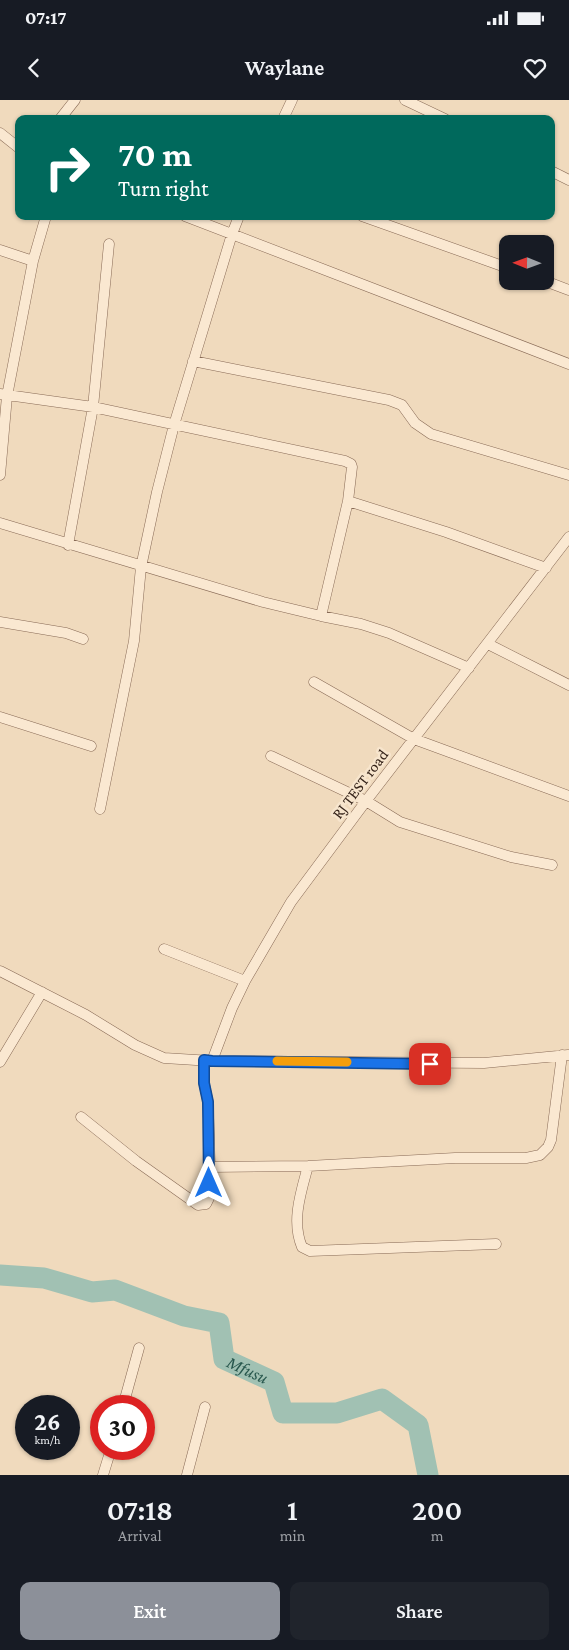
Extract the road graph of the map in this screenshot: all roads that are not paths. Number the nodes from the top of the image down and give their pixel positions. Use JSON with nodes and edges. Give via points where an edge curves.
{"nodes":[{"id":1,"x":75,"y":100,"type":"edge"},
{"id":2,"x":292,"y":100,"type":"edge"},
{"id":3,"x":405,"y":100,"type":"edge"},
{"id":4,"x":63,"y":115,"type":"edge"},
{"id":5,"x":285,"y":115,"type":"edge"},
{"id":6,"x":437,"y":115,"type":"edge"},
{"id":7,"x":0,"y":133,"type":"edge"},
{"id":8,"x":15,"y":145,"type":"edge"},
{"id":9,"x":555,"y":173,"type":"edge"},
{"id":10,"x":569,"y":180,"type":"edge"},
{"id":11,"x":45,"y":220,"type":"edge"},
{"id":12,"x":195,"y":220,"type":"edge"},
{"id":13,"x":237,"y":220,"type":"edge"},
{"id":14,"x":373,"y":220,"type":"edge"},
{"id":15,"x":232,"y":234,"type":"junction"},
{"id":16,"x":109,"y":244,"type":"dead end"},
{"id":17,"x":0,"y":250,"type":"edge"},
{"id":18,"x":34,"y":261,"type":"junction"},
{"id":19,"x":499,"y":265,"type":"edge"},
{"id":20,"x":554,"y":284,"type":"edge"},
{"id":21,"x":569,"y":290,"type":"edge"},
{"id":22,"x":192,"y":361,"type":"junction"},
{"id":23,"x":569,"y":364,"type":"edge"},
{"id":24,"x":3,"y":395,"type":"edge"},
{"id":25,"x":93,"y":408,"type":"junction"},
{"id":26,"x":174,"y":425,"type":"junction"},
{"id":27,"x":0,"y":475,"type":"edge"},
{"id":28,"x":569,"y":475,"type":"edge"},
{"id":29,"x":348,"y":501,"type":"junction"},
{"id":30,"x":0,"y":523,"type":"edge"},
{"id":31,"x":569,"y":537,"type":"edge"},
{"id":32,"x":68,"y":545,"type":"junction"},
{"id":33,"x":141,"y":567,"type":"junction"},
{"id":34,"x":546,"y":568,"type":"junction"},
{"id":35,"x":321,"y":616,"type":"junction"},
{"id":36,"x":0,"y":622,"type":"edge"},
{"id":37,"x":83,"y":638,"type":"dead end"},
{"id":38,"x":488,"y":644,"type":"junction"},
{"id":39,"x":469,"y":668,"type":"junction"},
{"id":40,"x":314,"y":682,"type":"dead end"},
{"id":41,"x":569,"y":685,"type":"edge"},
{"id":42,"x":0,"y":717,"type":"edge"},
{"id":43,"x":414,"y":739,"type":"junction"},
{"id":44,"x":91,"y":746,"type":"dead end"},
{"id":45,"x":271,"y":756,"type":"dead end"},
{"id":46,"x":569,"y":796,"type":"edge"},
{"id":47,"x":366,"y":801,"type":"junction"},
{"id":48,"x":100,"y":808,"type":"dead end"},
{"id":49,"x":552,"y":865,"type":"dead end"},
{"id":50,"x":164,"y":949,"type":"dead end"},
{"id":51,"x":0,"y":971,"type":"edge"},
{"id":52,"x":245,"y":981,"type":"junction"},
{"id":53,"x":42,"y":992,"type":"junction"},
{"id":54,"x":566,"y":1055,"type":"edge"},
{"id":55,"x":208,"y":1060,"type":"junction"},
{"id":56,"x":0,"y":1062,"type":"edge"},
{"id":57,"x":81,"y":1117,"type":"dead end"},
{"id":58,"x":308,"y":1166,"type":"junction"},
{"id":59,"x":210,"y":1167,"type":"junction"},
{"id":60,"x":496,"y":1244,"type":"dead end"},
{"id":61,"x":139,"y":1348,"type":"dead end"},
{"id":62,"x":126,"y":1395,"type":"edge"},
{"id":63,"x":205,"y":1407,"type":"dead end"},
{"id":64,"x":107,"y":1460,"type":"edge"},
{"id":65,"x":103,"y":1475,"type":"edge"},
{"id":66,"x":187,"y":1475,"type":"edge"}],
"edges":[{"from":1,"to":4,"type":"street"},
{"from":2,"to":5,"type":"street"},
{"from":3,"to":6,"type":"street"},
{"from":7,"to":8,"type":"street"},
{"from":9,"to":10,"type":"street"},
{"from":11,"to":18,"type":"street"},
{"from":12,"to":15,"type":"street"},
{"from":13,"to":15,"type":"street"},
{"from":14,"to":19,"type":"street"},
{"from":15,"to":22,"type":"street"},
{"from":15,"to":23,"type":"street"},
{"from":16,"to":25,"type":"street"},
{"from":17,"to":18,"type":"street"},
{"from":18,"to":24,"type":"street"},
{"from":20,"to":21,"type":"street"},
{"from":22,"to":26,"type":"street"},
{"from":22,"to":28,"type":"street","via":[[389,400],[402,405],[415,423],[432,434]]},
{"from":24,"to":25,"type":"street"},
{"from":24,"to":27,"type":"street"},
{"from":25,"to":26,"type":"street"},
{"from":25,"to":32,"type":"street"},
{"from":26,"to":29,"type":"street","via":[[345,461],[352,467]]},
{"from":26,"to":33,"type":"street"},
{"from":29,"to":34,"type":"street"},
{"from":29,"to":35,"type":"street"},
{"from":30,"to":32,"type":"street"},
{"from":31,"to":34,"type":"street","name":"RJ TEST road"},
{"from":32,"to":33,"type":"street"},
{"from":33,"to":35,"type":"street"},
{"from":33,"to":48,"type":"street","via":[[134,641]]},
{"from":34,"to":38,"type":"street","name":"RJ TEST road"},
{"from":35,"to":39,"type":"street","via":[[390,633]]},
{"from":36,"to":37,"type":"street"},
{"from":38,"to":39,"type":"street","name":"RJ TEST road"},
{"from":38,"to":41,"type":"street"},
{"from":39,"to":43,"type":"street","name":"RJ TEST road"},
{"from":40,"to":43,"type":"street"},
{"from":42,"to":44,"type":"street"},
{"from":43,"to":46,"type":"street"},
{"from":43,"to":47,"type":"street","name":"RJ TEST road"},
{"from":45,"to":47,"type":"street"},
{"from":47,"to":49,"type":"street","via":[[400,822],[417,828],[511,857]]},
{"from":47,"to":52,"type":"street","name":"RJ TEST road","via":[[291,902]]},
{"from":50,"to":52,"type":"street"},
{"from":51,"to":53,"type":"street"},
{"from":52,"to":55,"type":"street","name":"RJ TEST road"},
{"from":53,"to":55,"type":"street","via":[[164,1058]]},
{"from":53,"to":56,"type":"street"},
{"from":54,"to":55,"type":"street","via":[[475,1064]]},
{"from":54,"to":58,"type":"street","via":[[551,1140],[540,1155]]},
{"from":55,"to":59,"type":"street","via":[[204,1083],[208,1102]]},
{"from":57,"to":59,"type":"street","via":[[198,1205],[206,1204],[209,1198]]},
{"from":58,"to":59,"type":"street"},
{"from":58,"to":60,"type":"street","via":[[298,1202],[298,1239],[302,1247],[310,1251]]},
{"from":61,"to":62,"type":"street"},
{"from":63,"to":66,"type":"street"},
{"from":64,"to":65,"type":"street"}]}
